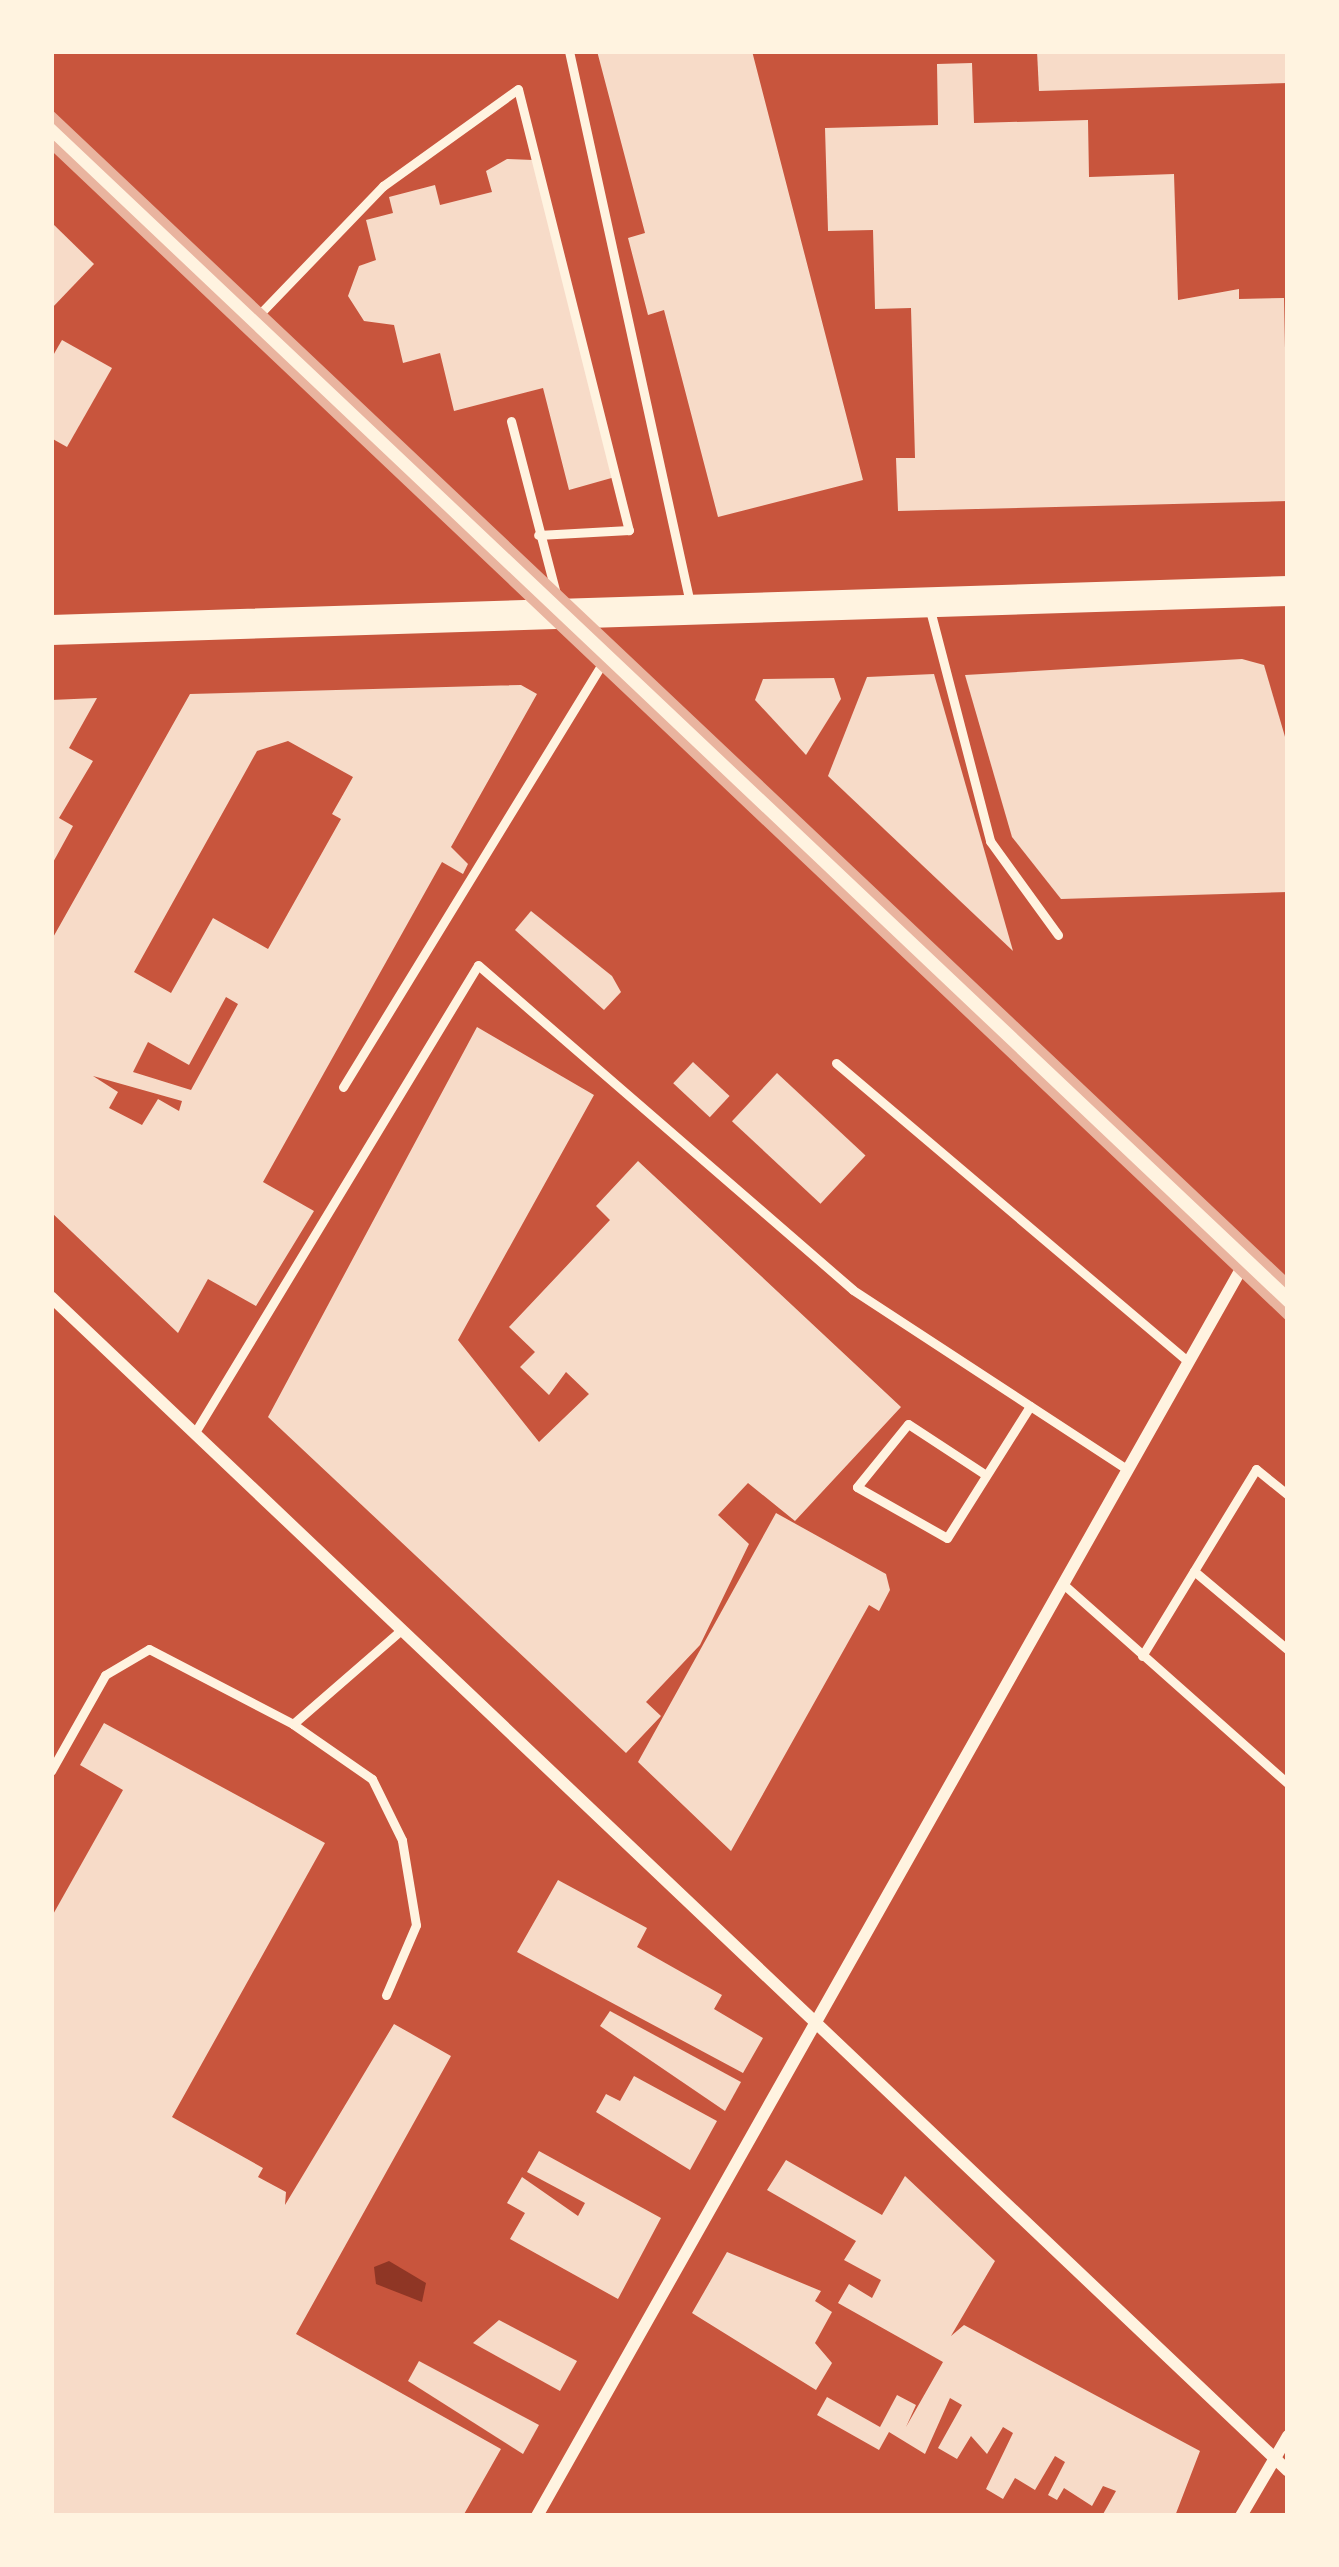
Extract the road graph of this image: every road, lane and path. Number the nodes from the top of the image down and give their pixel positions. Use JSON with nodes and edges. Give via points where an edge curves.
{"nodes":[{"id":1,"x":569,"y":51,"type":"edge"},
{"id":2,"x":51,"y":129,"type":"edge"},
{"id":3,"x":252,"y":322,"type":"junction"},
{"id":4,"x":511,"y":421,"type":"dead end"},
{"id":5,"x":538,"y":535,"type":"junction"},
{"id":6,"x":1288,"y":591,"type":"edge"},
{"id":7,"x":928,"y":604,"type":"junction"},
{"id":8,"x":692,"y":614,"type":"junction"},
{"id":9,"x":563,"y":619,"type":"junction"},
{"id":10,"x":51,"y":631,"type":"edge"},
{"id":11,"x":605,"y":659,"type":"junction"},
{"id":12,"x":1058,"y":935,"type":"dead end"},
{"id":13,"x":836,"y":1064,"type":"dead end"},
{"id":14,"x":343,"y":1088,"type":"dead end"},
{"id":15,"x":1245,"y":1262,"type":"junction"},
{"id":16,"x":51,"y":1297,"type":"edge"},
{"id":17,"x":1288,"y":1303,"type":"edge"},
{"id":18,"x":1188,"y":1361,"type":"junction"},
{"id":19,"x":1030,"y":1406,"type":"junction"},
{"id":20,"x":194,"y":1434,"type":"junction"},
{"id":21,"x":1127,"y":1469,"type":"junction"},
{"id":22,"x":986,"y":1475,"type":"junction"},
{"id":23,"x":1288,"y":1495,"type":"edge"},
{"id":24,"x":1194,"y":1571,"type":"junction"},
{"id":25,"x":1062,"y":1583,"type":"junction"},
{"id":26,"x":400,"y":1631,"type":"junction"},
{"id":27,"x":1288,"y":1650,"type":"edge"},
{"id":28,"x":1142,"y":1656,"type":"junction"},
{"id":29,"x":293,"y":1724,"type":"junction"},
{"id":30,"x":51,"y":1771,"type":"edge"},
{"id":31,"x":1288,"y":1784,"type":"edge"},
{"id":32,"x":386,"y":1995,"type":"dead end"},
{"id":33,"x":810,"y":2023,"type":"junction"},
{"id":34,"x":1288,"y":2436,"type":"edge"},
{"id":35,"x":1278,"y":2454,"type":"junction"},
{"id":36,"x":1288,"y":2471,"type":"edge"},
{"id":37,"x":537,"y":2516,"type":"edge"},
{"id":38,"x":1241,"y":2516,"type":"edge"}],
"edges":[{"from":1,"to":8,"type":"lane"},
{"from":2,"to":3,"type":"street"},
{"from":3,"to":5,"type":"lane","via":[[383,186],[518,89],[629,530]]},
{"from":3,"to":9,"type":"street"},
{"from":4,"to":5,"type":"lane"},
{"from":5,"to":9,"type":"lane"},
{"from":6,"to":7,"type":"main road"},
{"from":7,"to":8,"type":"main road"},
{"from":7,"to":12,"type":"lane","via":[[990,842]]},
{"from":8,"to":9,"type":"main road"},
{"from":9,"to":10,"type":"main road"},
{"from":9,"to":11,"type":"street"},
{"from":11,"to":14,"type":"lane"},
{"from":11,"to":15,"type":"street"},
{"from":13,"to":18,"type":"lane"},
{"from":15,"to":17,"type":"street"},
{"from":15,"to":18,"type":"street"},
{"from":16,"to":20,"type":"street"},
{"from":18,"to":21,"type":"street"},
{"from":19,"to":20,"type":"lane","via":[[853,1290],[478,965]]},
{"from":19,"to":21,"type":"lane"},
{"from":19,"to":22,"type":"lane"},
{"from":20,"to":26,"type":"street"},
{"from":21,"to":25,"type":"street"},
{"from":22,"to":22,"type":"lane","via":[[947,1538],[857,1487],[908,1424]]},
{"from":23,"to":24,"type":"lane","via":[[1256,1468]]},
{"from":24,"to":27,"type":"lane"},
{"from":24,"to":28,"type":"lane"},
{"from":25,"to":28,"type":"lane"},
{"from":25,"to":33,"type":"street"},
{"from":26,"to":29,"type":"lane"},
{"from":26,"to":33,"type":"street"},
{"from":28,"to":31,"type":"lane"},
{"from":29,"to":30,"type":"lane","via":[[149,1649],[105,1676]]},
{"from":29,"to":32,"type":"lane","via":[[372,1779],[402,1840],[416,1925]]},
{"from":33,"to":35,"type":"street"},
{"from":33,"to":37,"type":"street"},
{"from":34,"to":35,"type":"street"},
{"from":35,"to":36,"type":"street"},
{"from":35,"to":38,"type":"street"}]}
